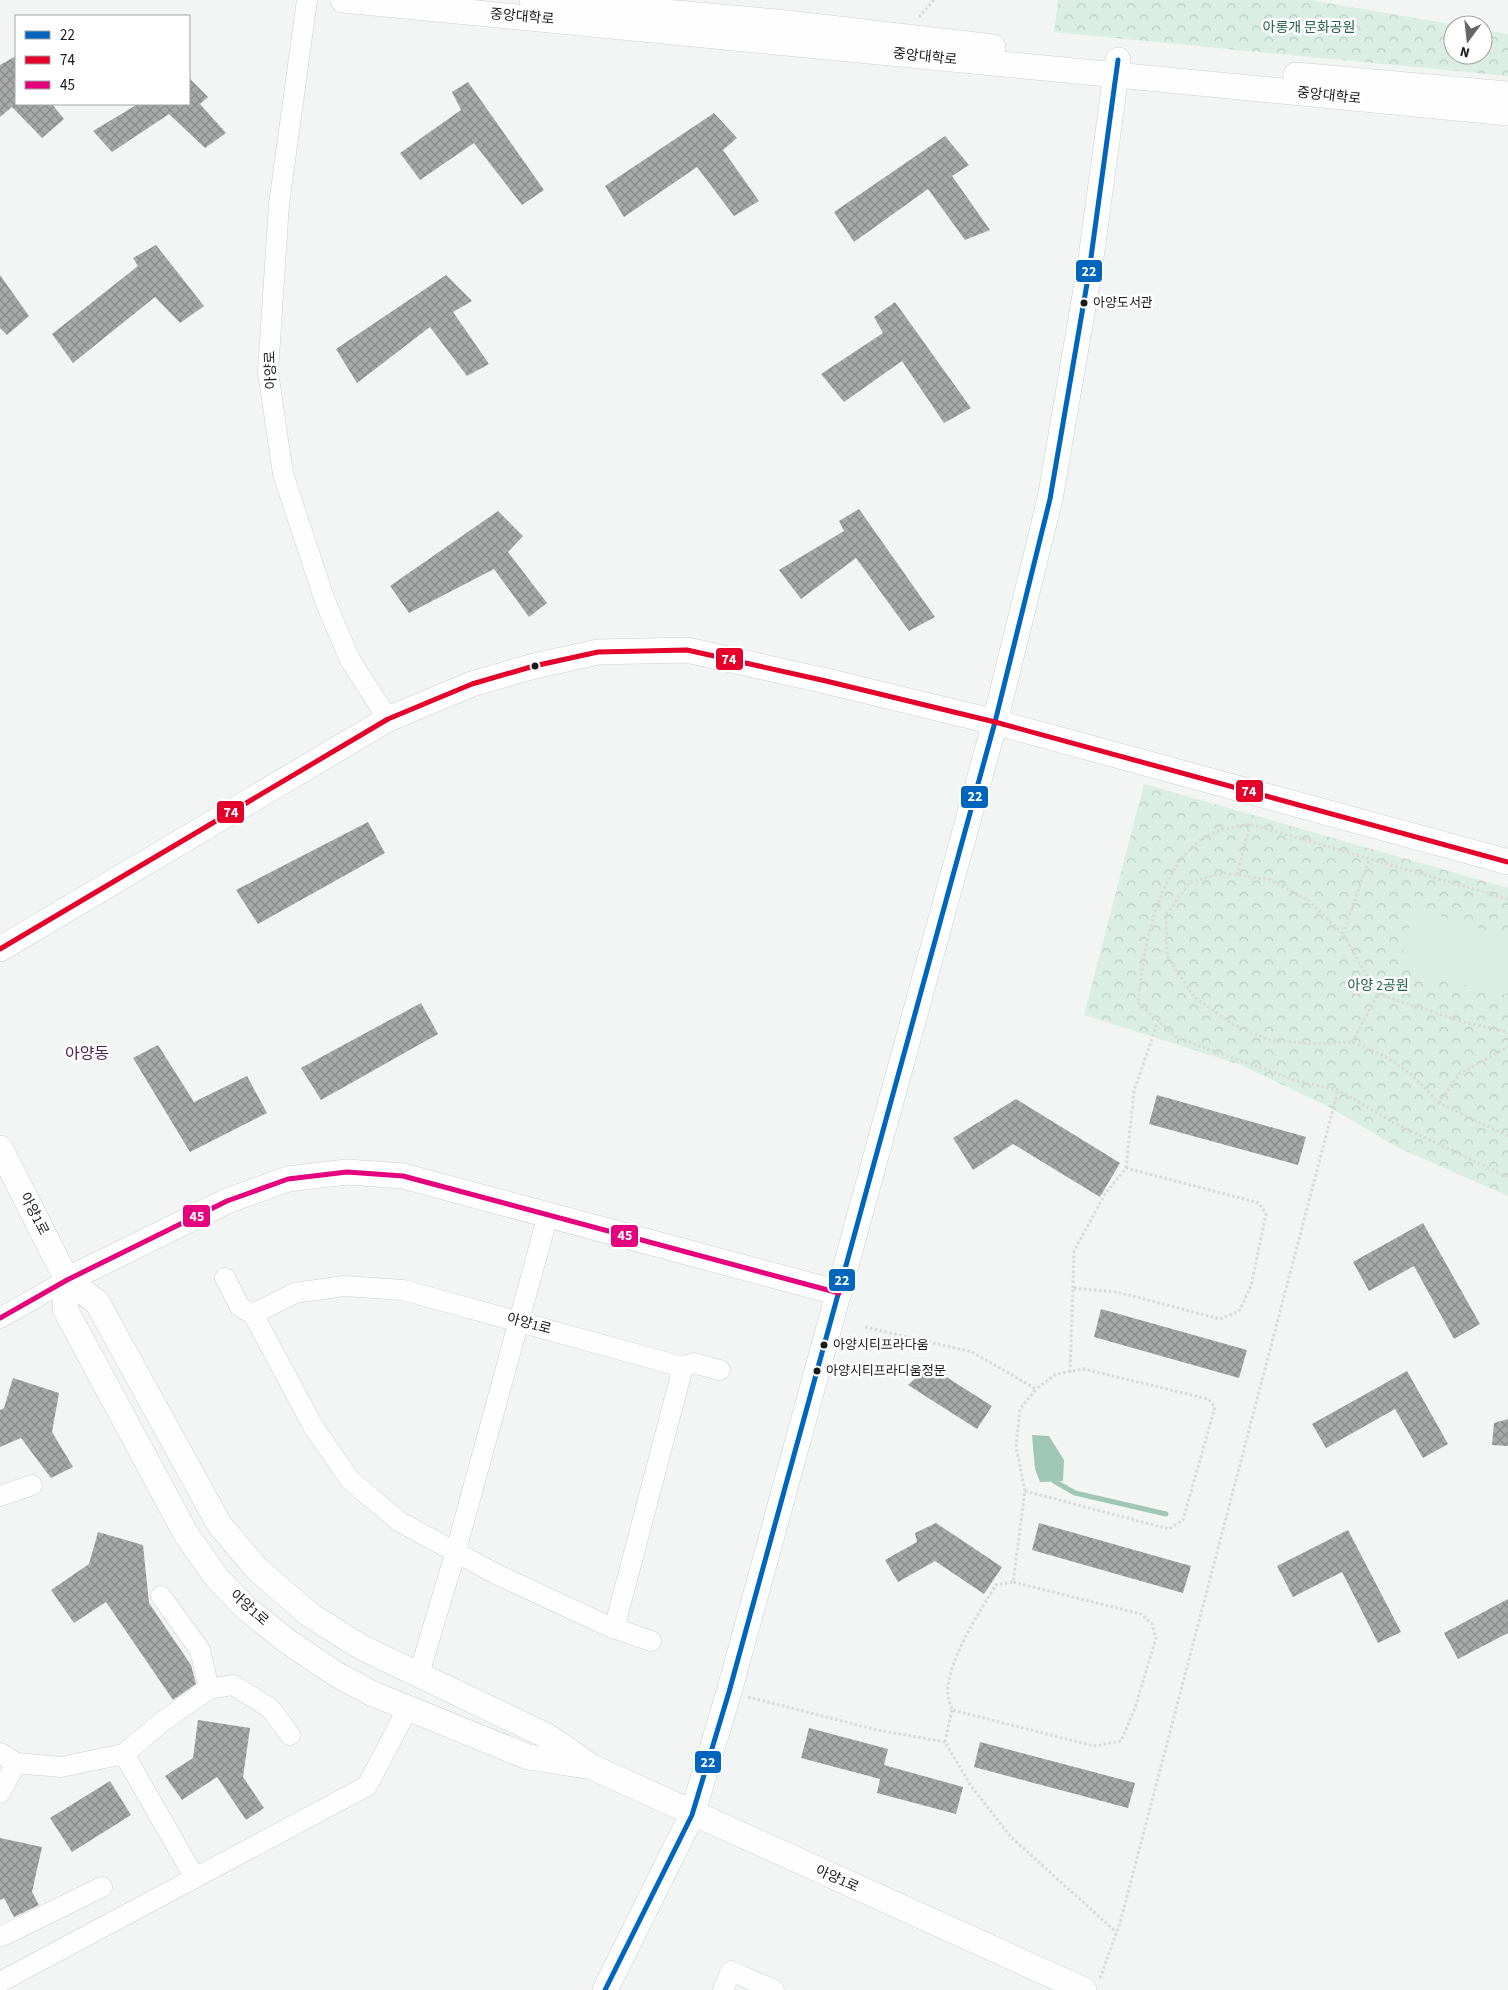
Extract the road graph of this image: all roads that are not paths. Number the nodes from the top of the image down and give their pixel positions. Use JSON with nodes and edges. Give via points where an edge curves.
{"nodes":[{"id":1,"x":307,"y":0,"type":"edge"},
{"id":2,"x":343,"y":0,"type":"edge"},
{"id":3,"x":532,"y":0,"type":"edge"},
{"id":4,"x":1117,"y":67,"type":"junction"},
{"id":5,"x":1508,"y":94,"type":"edge"},
{"id":6,"x":1508,"y":114,"type":"edge"},
{"id":7,"x":388,"y":719,"type":"junction"},
{"id":8,"x":995,"y":722,"type":"junction"},
{"id":9,"x":1508,"y":862,"type":"edge"},
{"id":10,"x":0,"y":949,"type":"edge"},
{"id":11,"x":0,"y":1148,"type":"edge"},
{"id":12,"x":548,"y":1215,"type":"junction"},
{"id":13,"x":225,"y":1278,"type":"dead end"},
{"id":14,"x":67,"y":1280,"type":"junction"},
{"id":15,"x":839,"y":1293,"type":"junction"},
{"id":16,"x":253,"y":1314,"type":"junction"},
{"id":17,"x":0,"y":1318,"type":"edge"},
{"id":18,"x":519,"y":1321,"type":"junction"},
{"id":19,"x":683,"y":1367,"type":"junction"},
{"id":20,"x":720,"y":1370,"type":"dead end"},
{"id":21,"x":32,"y":1485,"type":"dead end"},
{"id":22,"x":0,"y":1496,"type":"edge"},
{"id":23,"x":455,"y":1554,"type":"junction"},
{"id":24,"x":161,"y":1596,"type":"dead end"},
{"id":25,"x":614,"y":1629,"type":"junction"},
{"id":26,"x":651,"y":1641,"type":"dead end"},
{"id":27,"x":419,"y":1674,"type":"junction"},
{"id":28,"x":209,"y":1689,"type":"junction"},
{"id":29,"x":408,"y":1708,"type":"junction"},
{"id":30,"x":290,"y":1736,"type":"dead end"},
{"id":31,"x":124,"y":1754,"type":"junction"},
{"id":32,"x":8,"y":1758,"type":"edge"},
{"id":33,"x":592,"y":1767,"type":"junction"},
{"id":34,"x":0,"y":1793,"type":"edge"},
{"id":35,"x":692,"y":1814,"type":"junction"},
{"id":36,"x":195,"y":1878,"type":"junction"},
{"id":37,"x":102,"y":1887,"type":"dead end"},
{"id":38,"x":0,"y":1937,"type":"edge"},
{"id":39,"x":0,"y":1982,"type":"edge"},
{"id":40,"x":605,"y":1990,"type":"edge"},
{"id":41,"x":723,"y":1990,"type":"edge"},
{"id":42,"x":774,"y":1990,"type":"edge"},
{"id":43,"x":1084,"y":1990,"type":"edge"}],
"edges":[{"from":1,"to":7,"type":"street","name":"아양로","via":[[279,204],[268,372],[283,474],[325,602],[350,660]]},
{"from":2,"to":4,"type":"street","name":"중앙대학로"},
{"from":3,"to":4,"type":"street","name":"중앙대학로","via":[[787,23]]},
{"from":4,"to":5,"type":"street","name":"중앙대학로"},
{"from":4,"to":6,"type":"street","name":"중앙대학로"},
{"from":4,"to":8,"type":"street","via":[[1090,272],[1050,499]]},
{"from":7,"to":8,"type":"street","via":[[472,684],[534,666],[598,652],[687,650]]},
{"from":7,"to":10,"type":"street"},
{"from":8,"to":9,"type":"street"},
{"from":8,"to":15,"type":"street"},
{"from":11,"to":14,"type":"street","name":"아양1로"},
{"from":12,"to":14,"type":"street","via":[[403,1176],[347,1172],[288,1179],[227,1201]]},
{"from":12,"to":15,"type":"street"},
{"from":12,"to":18,"type":"street"},
{"from":13,"to":16,"type":"street","via":[[240,1307]]},
{"from":14,"to":17,"type":"street"},
{"from":14,"to":27,"type":"street","name":"아양1로","via":[[97,1302],[219,1524],[257,1569],[310,1615],[361,1647]]},
{"from":14,"to":29,"type":"street","name":"아양1로","via":[[65,1309],[186,1534],[216,1577],[287,1641],[336,1674]]},
{"from":15,"to":35,"type":"street"},
{"from":16,"to":18,"type":"street","name":"아양1로","via":[[295,1293],[344,1286],[403,1290]]},
{"from":16,"to":23,"type":"street","via":[[314,1426],[350,1480],[400,1522]]},
{"from":18,"to":19,"type":"street","name":"아양1로"},
{"from":18,"to":23,"type":"street"},
{"from":19,"to":20,"type":"street","name":"아양1로","via":[[693,1363]]},
{"from":19,"to":25,"type":"street"},
{"from":21,"to":22,"type":"street"},
{"from":23,"to":25,"type":"street"},
{"from":23,"to":27,"type":"street"},
{"from":24,"to":28,"type":"street","via":[[200,1650]]},
{"from":25,"to":26,"type":"street"},
{"from":27,"to":33,"type":"street","name":"아양1로","via":[[547,1736]]},
{"from":28,"to":30,"type":"street","via":[[233,1685],[270,1708]]},
{"from":28,"to":31,"type":"street","via":[[163,1721]]},
{"from":29,"to":33,"type":"street","name":"아양1로","via":[[528,1757]]},
{"from":29,"to":36,"type":"street","via":[[367,1786]]},
{"from":31,"to":32,"type":"street","via":[[61,1768]]},
{"from":31,"to":36,"type":"street"},
{"from":32,"to":34,"type":"street"},
{"from":33,"to":35,"type":"street","name":"아양1로"},
{"from":35,"to":40,"type":"street"},
{"from":35,"to":43,"type":"street","name":"아양1로"},
{"from":36,"to":39,"type":"street"},
{"from":37,"to":38,"type":"street"},
{"from":41,"to":42,"type":"street","via":[[731,1971]]}]}
